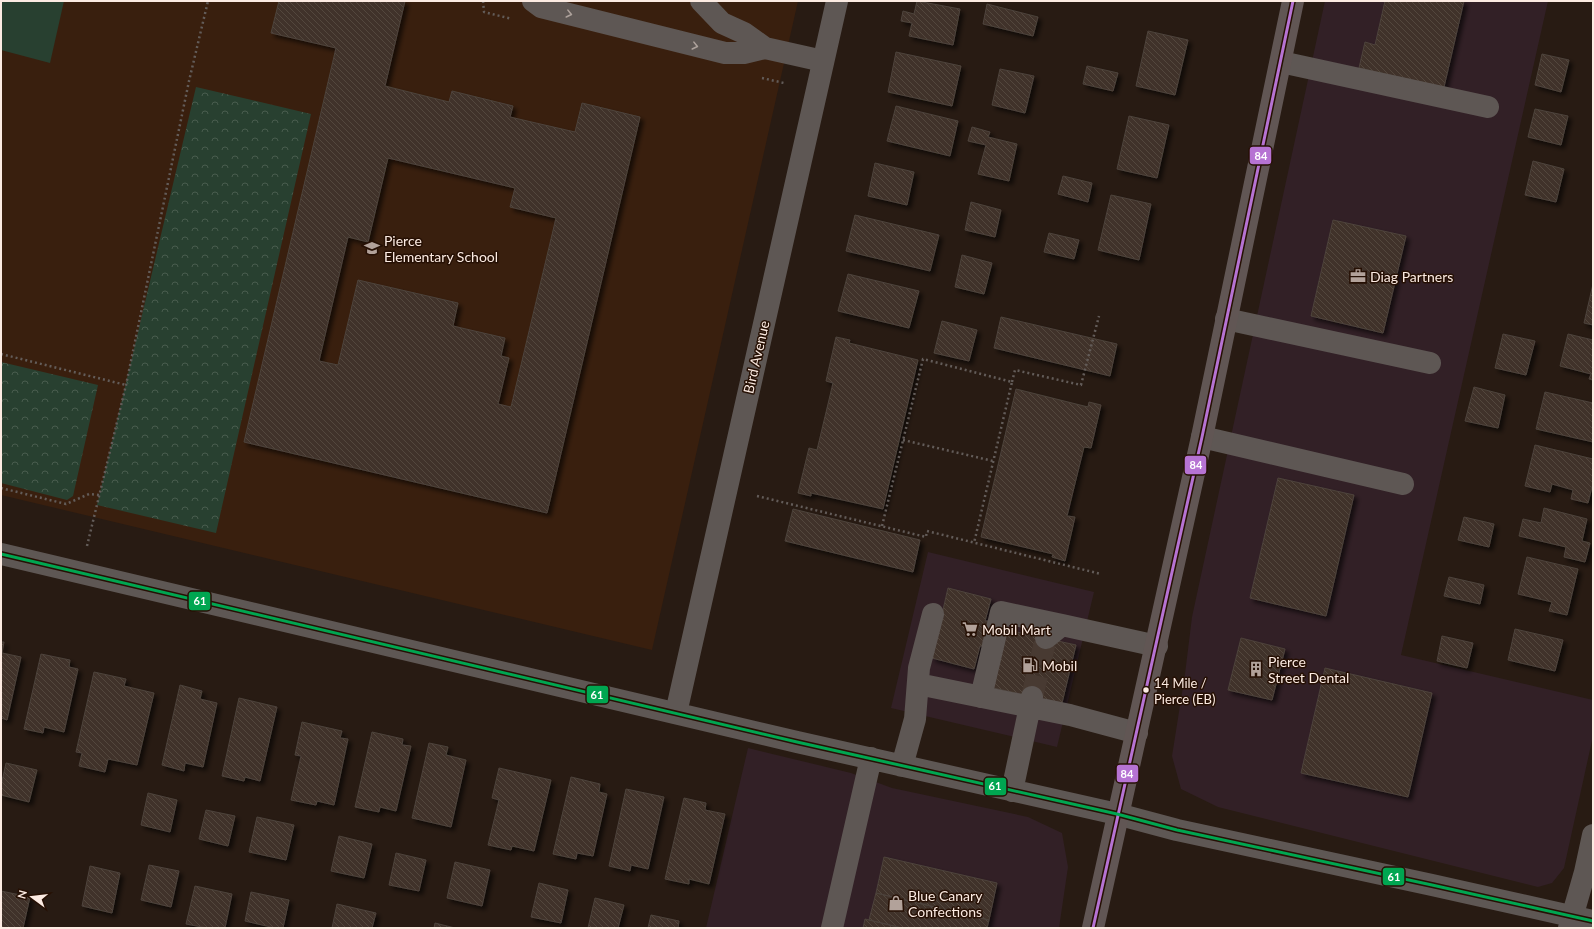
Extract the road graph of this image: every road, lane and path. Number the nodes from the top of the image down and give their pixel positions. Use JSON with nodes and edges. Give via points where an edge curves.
{"nodes":[{"id":1,"x":208,"y":1,"type":"edge"},
{"id":2,"x":534,"y":1,"type":"edge"},
{"id":3,"x":837,"y":1,"type":"edge"},
{"id":4,"x":1293,"y":1,"type":"edge"},
{"id":5,"x":705,"y":3,"type":"edge"},
{"id":6,"x":765,"y":48,"type":"junction"},
{"id":7,"x":823,"y":61,"type":"junction"},
{"id":8,"x":1281,"y":62,"type":"junction"},
{"id":9,"x":1488,"y":107,"type":"dead end"},
{"id":10,"x":1099,"y":316,"type":"dead end"},
{"id":11,"x":1226,"y":319,"type":"junction"},
{"id":12,"x":1,"y":354,"type":"edge"},
{"id":13,"x":1430,"y":363,"type":"dead end"},
{"id":14,"x":1012,"y":382,"type":"junction"},
{"id":15,"x":126,"y":385,"type":"junction"},
{"id":16,"x":1202,"y":437,"type":"junction"},
{"id":17,"x":903,"y":440,"type":"junction"},
{"id":18,"x":993,"y":461,"type":"junction"},
{"id":19,"x":1403,"y":484,"type":"dead end"},
{"id":20,"x":1,"y":488,"type":"edge"},
{"id":21,"x":100,"y":496,"type":"junction"},
{"id":22,"x":757,"y":496,"type":"dead end"},
{"id":23,"x":882,"y":526,"type":"junction"},
{"id":24,"x":974,"y":543,"type":"junction"},
{"id":25,"x":1,"y":554,"type":"edge"},
{"id":26,"x":81,"y":574,"type":"junction"},
{"id":27,"x":1101,"y":574,"type":"dead end"},
{"id":28,"x":933,"y":614,"type":"dead end"},
{"id":29,"x":1156,"y":646,"type":"junction"},
{"id":30,"x":918,"y":684,"type":"junction"},
{"id":31,"x":981,"y":697,"type":"junction"},
{"id":32,"x":1031,"y":702,"type":"junction"},
{"id":33,"x":676,"y":713,"type":"junction"},
{"id":34,"x":1136,"y":733,"type":"junction"},
{"id":35,"x":871,"y":758,"type":"junction"},
{"id":36,"x":902,"y":766,"type":"junction"},
{"id":37,"x":1012,"y":791,"type":"junction"},
{"id":38,"x":1117,"y":814,"type":"junction"},
{"id":39,"x":1593,"y":835,"type":"edge"},
{"id":40,"x":1578,"y":922,"type":"edge"},
{"id":41,"x":832,"y":928,"type":"edge"},
{"id":42,"x":1093,"y":928,"type":"edge"}],
"edges":[{"from":1,"to":15,"type":"path"},
{"from":2,"to":6,"type":"street","one_way":true,"via":[[541,7],[725,53],[744,53]]},
{"from":3,"to":7,"type":"street","name":"Bird Avenue"},
{"from":4,"to":8,"type":"main road"},
{"from":5,"to":6,"type":"street","via":[[722,23],[744,33]]},
{"from":6,"to":7,"type":"street"},
{"from":7,"to":33,"type":"street","name":"Bird Avenue"},
{"from":8,"to":9,"type":"street"},
{"from":8,"to":11,"type":"main road"},
{"from":10,"to":14,"type":"path","via":[[1081,385],[1015,370]]},
{"from":11,"to":13,"type":"street"},
{"from":11,"to":16,"type":"main road"},
{"from":12,"to":15,"type":"path"},
{"from":14,"to":17,"type":"path","via":[[923,359]]},
{"from":14,"to":18,"type":"path"},
{"from":15,"to":21,"type":"path"},
{"from":16,"to":19,"type":"street"},
{"from":16,"to":29,"type":"main road"},
{"from":17,"to":18,"type":"path"},
{"from":17,"to":23,"type":"path"},
{"from":18,"to":24,"type":"path"},
{"from":20,"to":21,"type":"path","via":[[66,504],[89,494]]},
{"from":21,"to":26,"type":"path"},
{"from":22,"to":23,"type":"path"},
{"from":23,"to":24,"type":"path","via":[[926,537],[927,531]]},
{"from":24,"to":27,"type":"path"},
{"from":25,"to":26,"type":"street"},
{"from":26,"to":33,"type":"street"},
{"from":28,"to":30,"type":"street","via":[[919,668]]},
{"from":29,"to":31,"type":"street","via":[[1054,632],[1001,612]]},
{"from":29,"to":34,"type":"main road"},
{"from":30,"to":31,"type":"street"},
{"from":30,"to":36,"type":"street","via":[[915,719]]},
{"from":31,"to":32,"type":"street"},
{"from":32,"to":34,"type":"street"},
{"from":32,"to":37,"type":"street"},
{"from":33,"to":35,"type":"street"},
{"from":34,"to":38,"type":"main road"},
{"from":35,"to":36,"type":"street"},
{"from":35,"to":41,"type":"street"},
{"from":36,"to":37,"type":"street"},
{"from":37,"to":38,"type":"street"},
{"from":38,"to":40,"type":"street"},
{"from":38,"to":42,"type":"main road"},
{"from":39,"to":40,"type":"street"}]}
